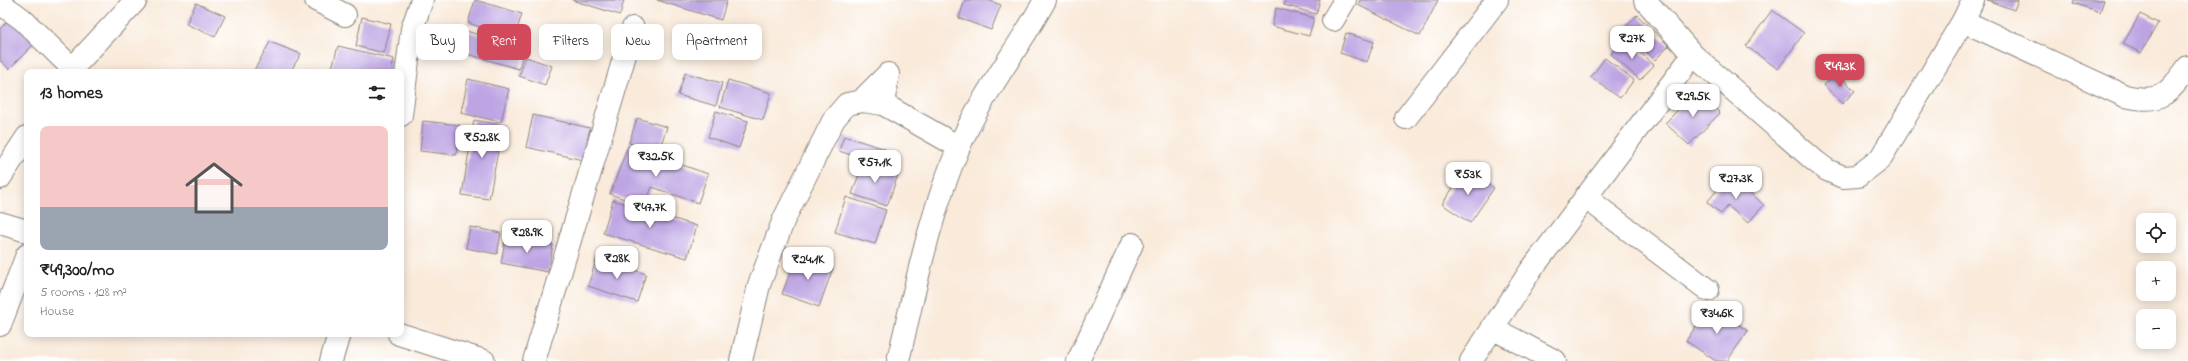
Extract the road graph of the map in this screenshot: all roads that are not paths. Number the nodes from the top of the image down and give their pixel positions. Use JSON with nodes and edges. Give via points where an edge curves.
{"nodes":[{"id":1,"x":136,"y":0,"type":"edge"},
{"id":2,"x":316,"y":0,"type":"edge"},
{"id":3,"x":422,"y":0,"type":"edge"},
{"id":4,"x":1045,"y":0,"type":"edge"},
{"id":5,"x":1345,"y":0,"type":"edge"},
{"id":6,"x":1497,"y":0,"type":"edge"},
{"id":7,"x":1645,"y":0,"type":"edge"},
{"id":8,"x":1974,"y":0,"type":"edge"},
{"id":9,"x":0,"y":3,"type":"edge"},
{"id":10,"x":345,"y":15,"type":"dead end"},
{"id":11,"x":1333,"y":20,"type":"dead end"},
{"id":12,"x":1963,"y":21,"type":"junction"},
{"id":13,"x":1693,"y":55,"type":"junction"},
{"id":14,"x":623,"y":60,"type":"edge"},
{"id":15,"x":2188,"y":67,"type":"edge"},
{"id":16,"x":70,"y":69,"type":"edge"},
{"id":17,"x":72,"y":69,"type":"edge"},
{"id":18,"x":404,"y":92,"type":"edge"},
{"id":19,"x":1406,"y":118,"type":"dead end"},
{"id":20,"x":24,"y":142,"type":"edge"},
{"id":21,"x":959,"y":147,"type":"junction"},
{"id":22,"x":0,"y":178,"type":"edge"},
{"id":23,"x":1585,"y":197,"type":"junction"},
{"id":24,"x":0,"y":223,"type":"edge"},
{"id":25,"x":24,"y":230,"type":"edge"},
{"id":26,"x":1132,"y":244,"type":"dead end"},
{"id":27,"x":24,"y":263,"type":"edge"},
{"id":28,"x":1708,"y":290,"type":"dead end"},
{"id":29,"x":0,"y":326,"type":"edge"},
{"id":30,"x":1492,"y":328,"type":"junction"},
{"id":31,"x":404,"y":336,"type":"edge"},
{"id":32,"x":338,"y":337,"type":"edge"},
{"id":33,"x":331,"y":361,"type":"edge"},
{"id":34,"x":484,"y":361,"type":"edge"},
{"id":35,"x":534,"y":361,"type":"edge"},
{"id":36,"x":741,"y":361,"type":"edge"},
{"id":37,"x":898,"y":361,"type":"edge"},
{"id":38,"x":1078,"y":361,"type":"edge"},
{"id":39,"x":1472,"y":361,"type":"edge"},
{"id":40,"x":1555,"y":361,"type":"edge"}],
"edges":[{"from":1,"to":17,"type":"street"},
{"from":2,"to":10,"type":"street"},
{"from":3,"to":18,"type":"street","via":[[412,29]]},
{"from":4,"to":21,"type":"street"},
{"from":5,"to":11,"type":"street"},
{"from":6,"to":19,"type":"street"},
{"from":7,"to":13,"type":"street"},
{"from":8,"to":12,"type":"street"},
{"from":9,"to":16,"type":"street","via":[[22,19]]},
{"from":12,"to":13,"type":"street","via":[[1880,159],[1858,176],[1843,178],[1827,170]]},
{"from":12,"to":15,"type":"street","via":[[2125,96],[2142,100],[2158,98],[2172,89]]},
{"from":13,"to":23,"type":"street"},
{"from":14,"to":35,"type":"street"},
{"from":20,"to":22,"type":"street"},
{"from":21,"to":36,"type":"street","via":[[873,102],[847,104],[834,119],[784,219],[759,285]]},
{"from":21,"to":37,"type":"street","via":[[934,217]]},
{"from":23,"to":28,"type":"street"},
{"from":23,"to":30,"type":"street"},
{"from":24,"to":25,"type":"street"},
{"from":26,"to":38,"type":"street"},
{"from":27,"to":29,"type":"street"},
{"from":30,"to":39,"type":"street"},
{"from":30,"to":40,"type":"street"},
{"from":31,"to":34,"type":"street"},
{"from":32,"to":33,"type":"street"}]}
